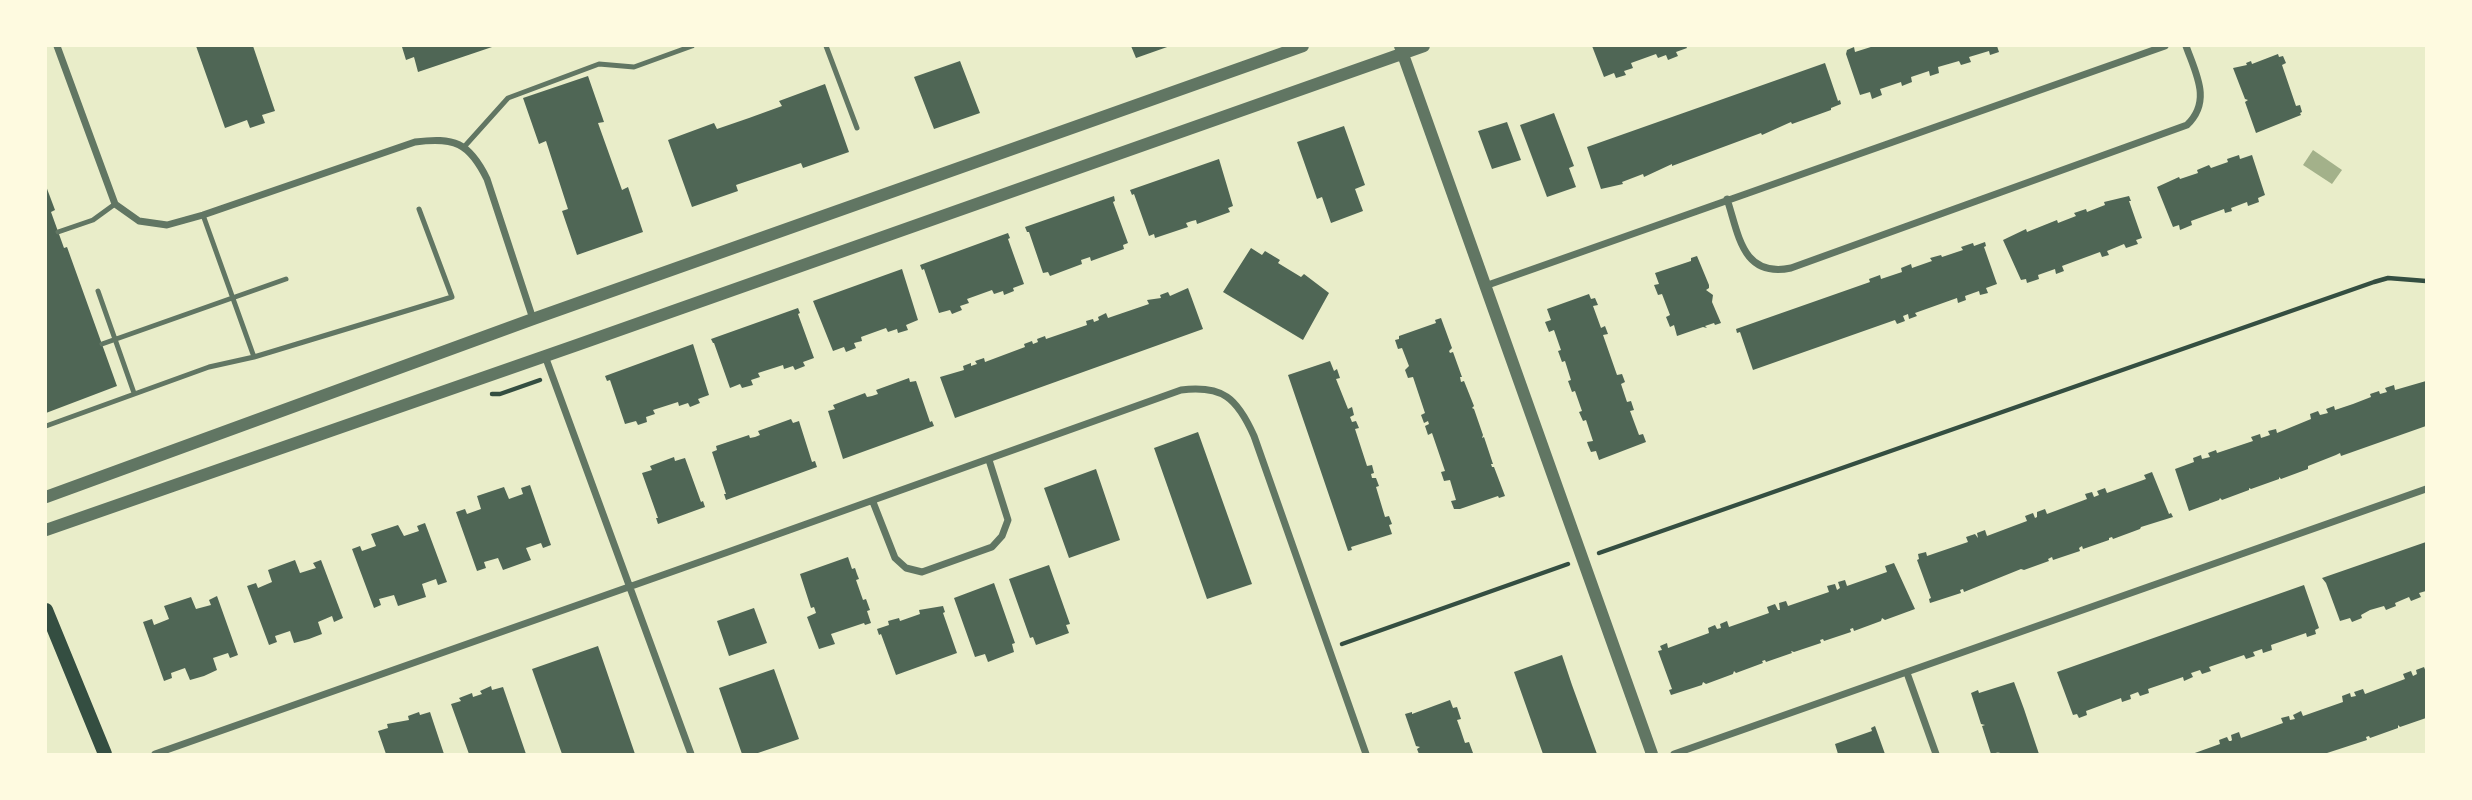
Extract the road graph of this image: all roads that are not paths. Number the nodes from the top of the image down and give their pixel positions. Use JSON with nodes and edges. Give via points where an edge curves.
{"nodes":[{"id":1,"x":57,"y":46,"type":"edge"},
{"id":2,"x":692,"y":46,"type":"edge"},
{"id":3,"x":826,"y":46,"type":"edge"},
{"id":4,"x":1303,"y":46,"type":"edge"},
{"id":5,"x":1424,"y":46,"type":"edge"},
{"id":6,"x":2165,"y":46,"type":"edge"},
{"id":7,"x":2186,"y":46,"type":"edge"},
{"id":8,"x":1401,"y":49,"type":"edge"},
{"id":9,"x":857,"y":128,"type":"dead end"},
{"id":10,"x":464,"y":147,"type":"junction"},
{"id":11,"x":1727,"y":200,"type":"junction"},
{"id":12,"x":115,"y":204,"type":"junction"},
{"id":13,"x":419,"y":209,"type":"dead end"},
{"id":14,"x":203,"y":215,"type":"junction"},
{"id":15,"x":58,"y":232,"type":"dead end"},
{"id":16,"x":286,"y":279,"type":"dead end"},
{"id":17,"x":1485,"y":286,"type":"junction"},
{"id":18,"x":98,"y":291,"type":"dead end"},
{"id":19,"x":233,"y":298,"type":"junction"},
{"id":20,"x":534,"y":319,"type":"junction"},
{"id":21,"x":116,"y":340,"type":"junction"},
{"id":22,"x":102,"y":344,"type":"dead end"},
{"id":23,"x":545,"y":356,"type":"junction"},
{"id":24,"x":254,"y":357,"type":"junction"},
{"id":25,"x":134,"y":393,"type":"junction"},
{"id":26,"x":46,"y":426,"type":"edge"},
{"id":27,"x":989,"y":460,"type":"junction"},
{"id":28,"x":2427,"y":489,"type":"edge"},
{"id":29,"x":46,"y":497,"type":"edge"},
{"id":30,"x":873,"y":502,"type":"junction"},
{"id":31,"x":46,"y":530,"type":"edge"},
{"id":32,"x":629,"y":586,"type":"junction"},
{"id":33,"x":46,"y":610,"type":"edge"},
{"id":34,"x":1907,"y":673,"type":"junction"},
{"id":35,"x":105,"y":754,"type":"edge"},
{"id":36,"x":155,"y":754,"type":"edge"},
{"id":37,"x":691,"y":754,"type":"edge"},
{"id":38,"x":1366,"y":754,"type":"edge"},
{"id":39,"x":1652,"y":754,"type":"edge"},
{"id":40,"x":1674,"y":754,"type":"edge"},
{"id":41,"x":1936,"y":754,"type":"edge"}],
"edges":[{"from":1,"to":12,"type":"street"},
{"from":2,"to":10,"type":"lane","via":[[634,67],[599,64],[508,98]]},
{"from":3,"to":9,"type":"lane"},
{"from":4,"to":20,"type":"street"},
{"from":5,"to":8,"type":"street"},
{"from":6,"to":11,"type":"street"},
{"from":7,"to":11,"type":"street","via":[[2201,101],[2197,115],[2187,125],[1791,268],[1776,271],[1753,263]]},
{"from":8,"to":17,"type":"street"},
{"from":8,"to":23,"type":"street"},
{"from":10,"to":14,"type":"street","via":[[440,139],[415,142]]},
{"from":10,"to":20,"type":"street","via":[[487,179]]},
{"from":11,"to":17,"type":"street"},
{"from":12,"to":14,"type":"street","via":[[139,221],[154,225]]},
{"from":12,"to":15,"type":"lane","via":[[93,220]]},
{"from":13,"to":24,"type":"lane","via":[[452,297]]},
{"from":14,"to":19,"type":"lane"},
{"from":16,"to":19,"type":"lane"},
{"from":17,"to":39,"type":"street"},
{"from":18,"to":21,"type":"lane"},
{"from":19,"to":21,"type":"lane"},
{"from":19,"to":24,"type":"lane"},
{"from":20,"to":29,"type":"street"},
{"from":21,"to":22,"type":"lane"},
{"from":21,"to":25,"type":"lane"},
{"from":23,"to":31,"type":"street"},
{"from":23,"to":32,"type":"street"},
{"from":24,"to":25,"type":"lane"},
{"from":25,"to":26,"type":"lane"},
{"from":27,"to":30,"type":"street"},
{"from":27,"to":30,"type":"street","via":[[1008,520],[992,547],[922,572],[906,568],[895,558]]},
{"from":27,"to":38,"type":"street","via":[[1181,390],[1202,387],[1226,394],[1243,411],[1254,436]]},
{"from":28,"to":34,"type":"street"},
{"from":30,"to":32,"type":"street"},
{"from":32,"to":36,"type":"street"},
{"from":32,"to":37,"type":"street"},
{"from":33,"to":35,"type":"main road"},
{"from":34,"to":40,"type":"street"},
{"from":34,"to":41,"type":"street"}]}
